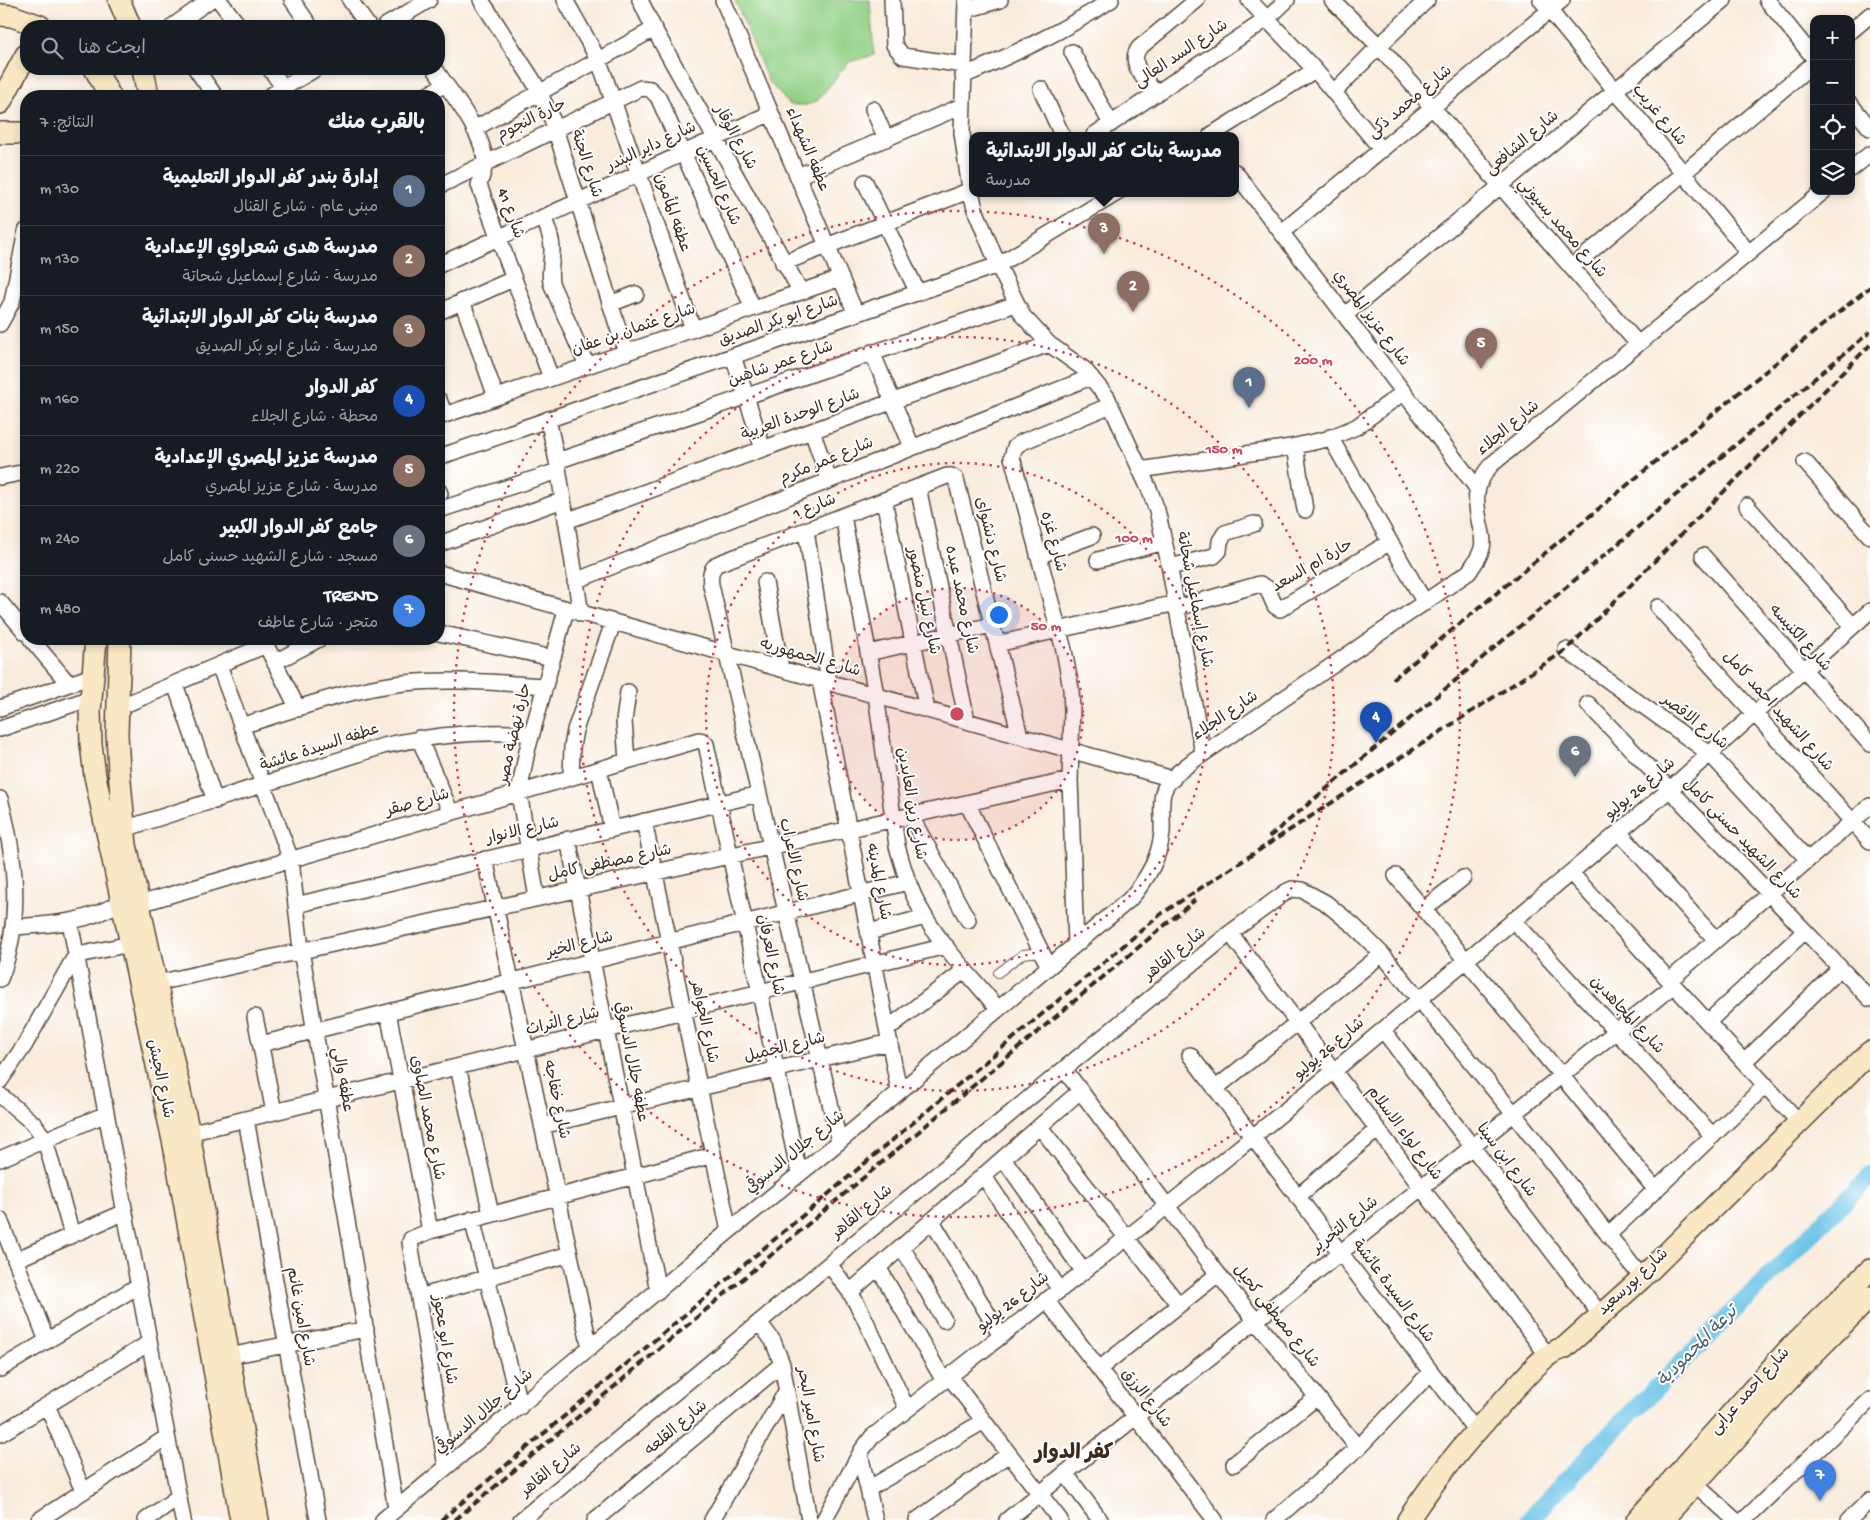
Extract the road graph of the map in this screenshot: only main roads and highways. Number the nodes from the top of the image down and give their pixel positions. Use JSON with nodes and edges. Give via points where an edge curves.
{"nodes":[{"id":1,"x":119,"y":0,"type":"edge"},
{"id":2,"x":0,"y":15,"type":"edge"},
{"id":3,"x":23,"y":20,"type":"edge"},
{"id":4,"x":127,"y":20,"type":"edge"},
{"id":5,"x":20,"y":66,"type":"edge"},
{"id":6,"x":103,"y":75,"type":"edge"},
{"id":7,"x":144,"y":75,"type":"edge"},
{"id":8,"x":108,"y":90,"type":"edge"},
{"id":9,"x":147,"y":90,"type":"edge"},
{"id":10,"x":0,"y":102,"type":"edge"},
{"id":11,"x":0,"y":132,"type":"edge"},
{"id":12,"x":20,"y":133,"type":"edge"},
{"id":13,"x":95,"y":645,"type":"edge"},
{"id":14,"x":120,"y":645,"type":"edge"},
{"id":15,"x":130,"y":903,"type":"junction"},
{"id":16,"x":138,"y":941,"type":"junction"},
{"id":17,"x":1870,"y":1052,"type":"edge"},
{"id":18,"x":1870,"y":1270,"type":"edge"},
{"id":19,"x":1870,"y":1297,"type":"edge"},
{"id":20,"x":1795,"y":1358,"type":"junction"},
{"id":21,"x":1643,"y":1518,"type":"edge"},
{"id":22,"x":241,"y":1520,"type":"edge"},
{"id":23,"x":258,"y":1520,"type":"edge"},
{"id":24,"x":1408,"y":1520,"type":"edge"},
{"id":25,"x":1662,"y":1520,"type":"edge"}],
"edges":[{"from":1,"to":4,"type":"main road"},
{"from":2,"to":3,"type":"main road"},
{"from":5,"to":10,"type":"main road"},
{"from":6,"to":8,"type":"main road"},
{"from":7,"to":9,"type":"main road"},
{"from":11,"to":12,"type":"main road"},
{"from":13,"to":15,"type":"main road","name":"شارع الجيش","via":[[91,698],[95,776]]},
{"from":14,"to":15,"type":"main road","name":"شارع الجيش","via":[[119,771]]},
{"from":15,"to":16,"type":"main road","name":"شارع الجيش"},
{"from":16,"to":22,"type":"main road","name":"شارع الجيش"},
{"from":16,"to":23,"type":"main road","name":"شارع الجيش","via":[[157,983],[190,1133]]},
{"from":17,"to":24,"type":"main road","name":"شارع بورسعيد","via":[[1642,1278],[1564,1348],[1548,1356],[1476,1431]]},
{"from":18,"to":20,"type":"main road","name":"شارع احمد عرابى"},
{"from":19,"to":20,"type":"main road","name":"شارع احمد عرابى"},
{"from":20,"to":21,"type":"main road","name":"شارع احمد عرابى"},
{"from":20,"to":25,"type":"main road","name":"شارع احمد عرابى"}]}
